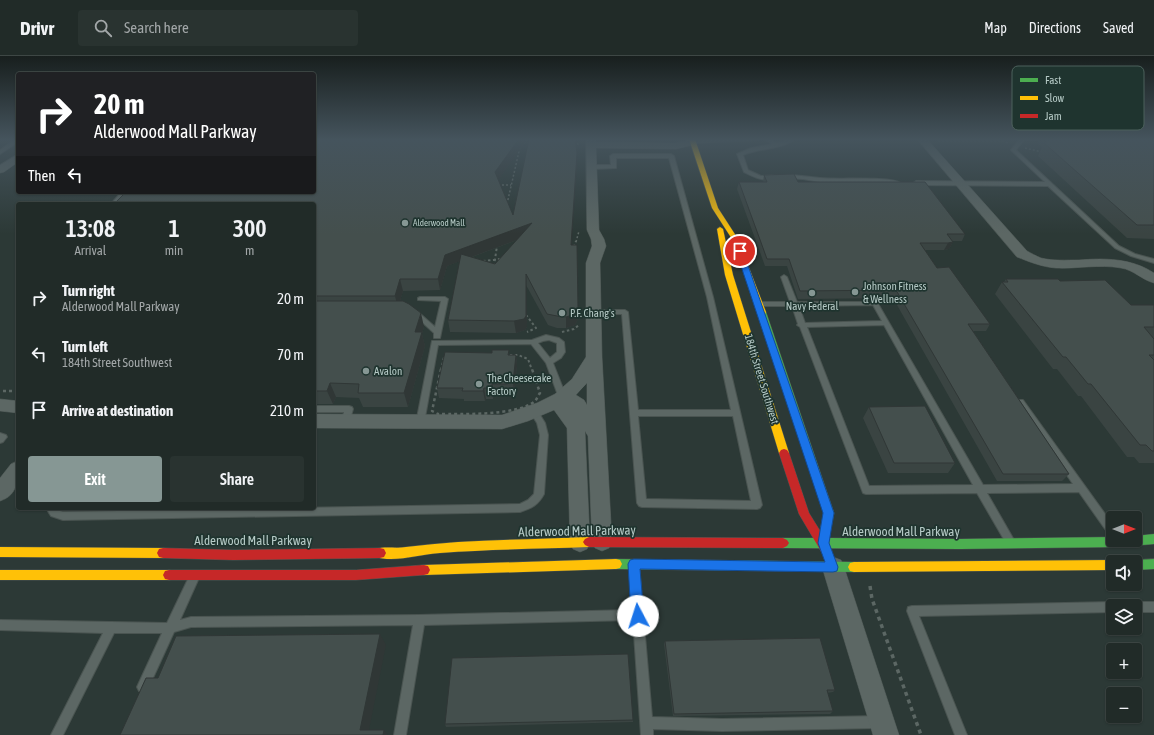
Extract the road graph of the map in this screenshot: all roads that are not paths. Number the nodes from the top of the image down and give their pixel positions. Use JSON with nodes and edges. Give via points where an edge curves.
{"nodes":[{"id":1,"x":592,"y":171,"type":"edge"},
{"id":2,"x":675,"y":171,"type":"edge"},
{"id":3,"x":702,"y":171,"type":"edge"},
{"id":4,"x":746,"y":171,"type":"edge"},
{"id":5,"x":952,"y":171,"type":"edge"},
{"id":6,"x":1035,"y":171,"type":"edge"},
{"id":7,"x":961,"y":183,"type":"junction"},
{"id":8,"x":1049,"y":184,"type":"junction"},
{"id":9,"x":122,"y":194,"type":"edge"},
{"id":10,"x":116,"y":202,"type":"edge"},
{"id":11,"x":715,"y":208,"type":"junction"},
{"id":12,"x":1154,"y":261,"type":"edge"},
{"id":13,"x":729,"y":275,"type":"junction"},
{"id":14,"x":784,"y":277,"type":"dead end"},
{"id":15,"x":1152,"y":277,"type":"edge"},
{"id":16,"x":743,"y":287,"type":"dead end"},
{"id":17,"x":420,"y":299,"type":"dead end"},
{"id":18,"x":748,"y":300,"type":"dead end"},
{"id":19,"x":758,"y":304,"type":"junction"},
{"id":20,"x":793,"y":304,"type":"junction"},
{"id":21,"x":751,"y":310,"type":"dead end"},
{"id":22,"x":406,"y":311,"type":"edge"},
{"id":23,"x":594,"y":312,"type":"junction"},
{"id":24,"x":753,"y":322,"type":"dead end"},
{"id":25,"x":886,"y":323,"type":"junction"},
{"id":26,"x":801,"y":325,"type":"junction"},
{"id":27,"x":438,"y":333,"type":"junction"},
{"id":28,"x":748,"y":333,"type":"junction"},
{"id":29,"x":533,"y":342,"type":"junction"},
{"id":30,"x":435,"y":343,"type":"junction"},
{"id":31,"x":594,"y":357,"type":"junction"},
{"id":32,"x":549,"y":362,"type":"junction"},
{"id":33,"x":1013,"y":392,"type":"edge"},
{"id":34,"x":562,"y":396,"type":"junction"},
{"id":35,"x":0,"y":405,"type":"edge"},
{"id":36,"x":16,"y":407,"type":"edge"},
{"id":37,"x":316,"y":409,"type":"edge"},
{"id":38,"x":534,"y":412,"type":"junction"},
{"id":39,"x":634,"y":413,"type":"junction"},
{"id":40,"x":737,"y":413,"type":"junction"},
{"id":41,"x":316,"y":421,"type":"edge"},
{"id":42,"x":346,"y":421,"type":"junction"},
{"id":43,"x":420,"y":422,"type":"junction"},
{"id":44,"x":0,"y":436,"type":"edge"},
{"id":45,"x":598,"y":437,"type":"junction"},
{"id":46,"x":0,"y":440,"type":"edge"},
{"id":47,"x":16,"y":472,"type":"edge"},
{"id":48,"x":1081,"y":488,"type":"junction"},
{"id":49,"x":980,"y":490,"type":"junction"},
{"id":50,"x":0,"y":493,"type":"edge"},
{"id":51,"x":52,"y":510,"type":"edge"},
{"id":52,"x":1106,"y":523,"type":"edge"},
{"id":53,"x":1154,"y":539,"type":"edge"},
{"id":54,"x":1142,"y":540,"type":"edge"},
{"id":55,"x":1106,"y":541,"type":"edge"},
{"id":56,"x":602,"y":542,"type":"junction"},
{"id":57,"x":580,"y":543,"type":"junction"},
{"id":58,"x":823,"y":543,"type":"junction"},
{"id":59,"x":1011,"y":543,"type":"junction"},
{"id":60,"x":0,"y":552,"type":"edge"},
{"id":61,"x":205,"y":554,"type":"junction"},
{"id":62,"x":634,"y":564,"type":"junction"},
{"id":63,"x":1154,"y":564,"type":"edge"},
{"id":64,"x":1106,"y":565,"type":"edge"},
{"id":65,"x":1142,"y":565,"type":"edge"},
{"id":66,"x":833,"y":567,"type":"junction"},
{"id":67,"x":0,"y":575,"type":"edge"},
{"id":68,"x":196,"y":575,"type":"junction"},
{"id":69,"x":1154,"y":606,"type":"edge"},
{"id":70,"x":1106,"y":607,"type":"edge"},
{"id":71,"x":1142,"y":607,"type":"edge"},
{"id":72,"x":638,"y":616,"type":"junction"},
{"id":73,"x":419,"y":620,"type":"junction"},
{"id":74,"x":0,"y":625,"type":"edge"},
{"id":75,"x":111,"y":628,"type":"junction"},
{"id":76,"x":170,"y":628,"type":"junction"},
{"id":77,"x":138,"y":699,"type":"edge"},
{"id":78,"x":883,"y":728,"type":"edge"},
{"id":79,"x":647,"y":729,"type":"edge"},
{"id":80,"x":56,"y":735,"type":"edge"},
{"id":81,"x":400,"y":735,"type":"edge"},
{"id":82,"x":961,"y":735,"type":"edge"}],
"edges":[{"from":1,"to":23,"type":"street","via":[[593,230],[600,250],[593,262]]},
{"from":2,"to":40,"type":"lane","via":[[710,297]]},
{"from":3,"to":11,"type":"main road","name":"184th Street Southwest"},
{"from":4,"to":7,"type":"lane","via":[[760,178],[803,177],[890,183]]},
{"from":5,"to":7,"type":"street"},
{"from":6,"to":8,"type":"lane"},
{"from":7,"to":8,"type":"lane"},
{"from":7,"to":15,"type":"street","via":[[1022,254],[1030,259],[1049,264],[1119,263],[1136,267]]},
{"from":8,"to":12,"type":"lane","via":[[1117,247]]},
{"from":9,"to":10,"type":"lane"},
{"from":11,"to":13,"type":"main road","name":"184th Street Southwest"},
{"from":11,"to":19,"type":"main road","name":"184th Street Southwest","via":[[735,239]]},
{"from":13,"to":16,"type":"main road","via":[[740,281]]},
{"from":13,"to":28,"type":"main road","name":"184th Street Southwest"},
{"from":14,"to":20,"type":"lane"},
{"from":17,"to":27,"type":"lane","via":[[445,299]]},
{"from":18,"to":19,"type":"main road"},
{"from":19,"to":20,"type":"lane"},
{"from":19,"to":21,"type":"main road"},
{"from":19,"to":58,"type":"main road","name":"184th Street Southwest","via":[[829,513]]},
{"from":20,"to":25,"type":"lane","via":[[875,303]]},
{"from":20,"to":26,"type":"lane"},
{"from":22,"to":27,"type":"lane","via":[[415,314]]},
{"from":23,"to":31,"type":"street"},
{"from":23,"to":39,"type":"lane","via":[[625,312]]},
{"from":24,"to":28,"type":"main road"},
{"from":25,"to":26,"type":"lane"},
{"from":25,"to":49,"type":"lane"},
{"from":26,"to":49,"type":"lane","via":[[866,490]]},
{"from":27,"to":30,"type":"lane"},
{"from":28,"to":58,"type":"main road","name":"184th Street Southwest","via":[[804,515]]},
{"from":29,"to":30,"type":"lane"},
{"from":29,"to":32,"type":"lane"},
{"from":29,"to":32,"type":"lane","via":[[553,338],[560,342],[560,354]]},
{"from":30,"to":43,"type":"lane"},
{"from":31,"to":34,"type":"street","via":[[577,384]]},
{"from":31,"to":45,"type":"street"},
{"from":32,"to":34,"type":"lane"},
{"from":33,"to":48,"type":"lane"},
{"from":34,"to":38,"type":"street"},
{"from":34,"to":45,"type":"street","via":[[578,404]]},
{"from":34,"to":57,"type":"street","via":[[563,410],[576,426]]},
{"from":35,"to":36,"type":"street"},
{"from":37,"to":42,"type":"lane","via":[[349,409]]},
{"from":38,"to":43,"type":"street","via":[[502,422]]},
{"from":38,"to":51,"type":"lane","via":[[541,423],[544,436],[539,494],[529,506],[520,508],[63,516]]},
{"from":39,"to":40,"type":"lane"},
{"from":39,"to":40,"type":"lane","via":[[642,504],[757,505]]},
{"from":41,"to":42,"type":"street"},
{"from":42,"to":43,"type":"street"},
{"from":44,"to":46,"type":"lane","via":[[3,437]]},
{"from":45,"to":56,"type":"street"},
{"from":47,"to":50,"type":"street"},
{"from":48,"to":49,"type":"lane"},
{"from":48,"to":52,"type":"lane"},
{"from":49,"to":59,"type":"lane"},
{"from":53,"to":54,"type":"main road","name":"Alderwood Mall Parkway"},
{"from":55,"to":59,"type":"main road","name":"Alderwood Mall Parkway"},
{"from":56,"to":57,"type":"main road","name":"Alderwood Mall Parkway"},
{"from":56,"to":58,"type":"main road","name":"Alderwood Mall Parkway"},
{"from":57,"to":61,"type":"main road","name":"Alderwood Mall Parkway","via":[[440,548],[402,553]]},
{"from":58,"to":59,"type":"main road","name":"Alderwood Mall Parkway"},
{"from":58,"to":66,"type":"main road","name":"184th Street Southwest"},
{"from":60,"to":61,"type":"main road","name":"Alderwood Mall Parkway"},
{"from":61,"to":68,"type":"lane"},
{"from":62,"to":66,"type":"main road"},
{"from":62,"to":68,"type":"main road","via":[[453,568],[356,574]]},
{"from":62,"to":72,"type":"lane"},
{"from":63,"to":65,"type":"main road"},
{"from":64,"to":66,"type":"main road"},
{"from":66,"to":78,"type":"street","name":"184th Street Southwest"},
{"from":67,"to":68,"type":"main road"},
{"from":68,"to":76,"type":"lane"},
{"from":69,"to":71,"type":"lane"},
{"from":70,"to":82,"type":"lane","via":[[912,611]]},
{"from":72,"to":73,"type":"lane"},
{"from":72,"to":79,"type":"lane"},
{"from":73,"to":76,"type":"lane","via":[[191,622]]},
{"from":73,"to":81,"type":"lane"},
{"from":74,"to":75,"type":"lane"},
{"from":75,"to":76,"type":"lane"},
{"from":75,"to":80,"type":"lane"},
{"from":76,"to":77,"type":"lane"},
{"from":78,"to":79,"type":"lane","via":[[722,725]]}]}
